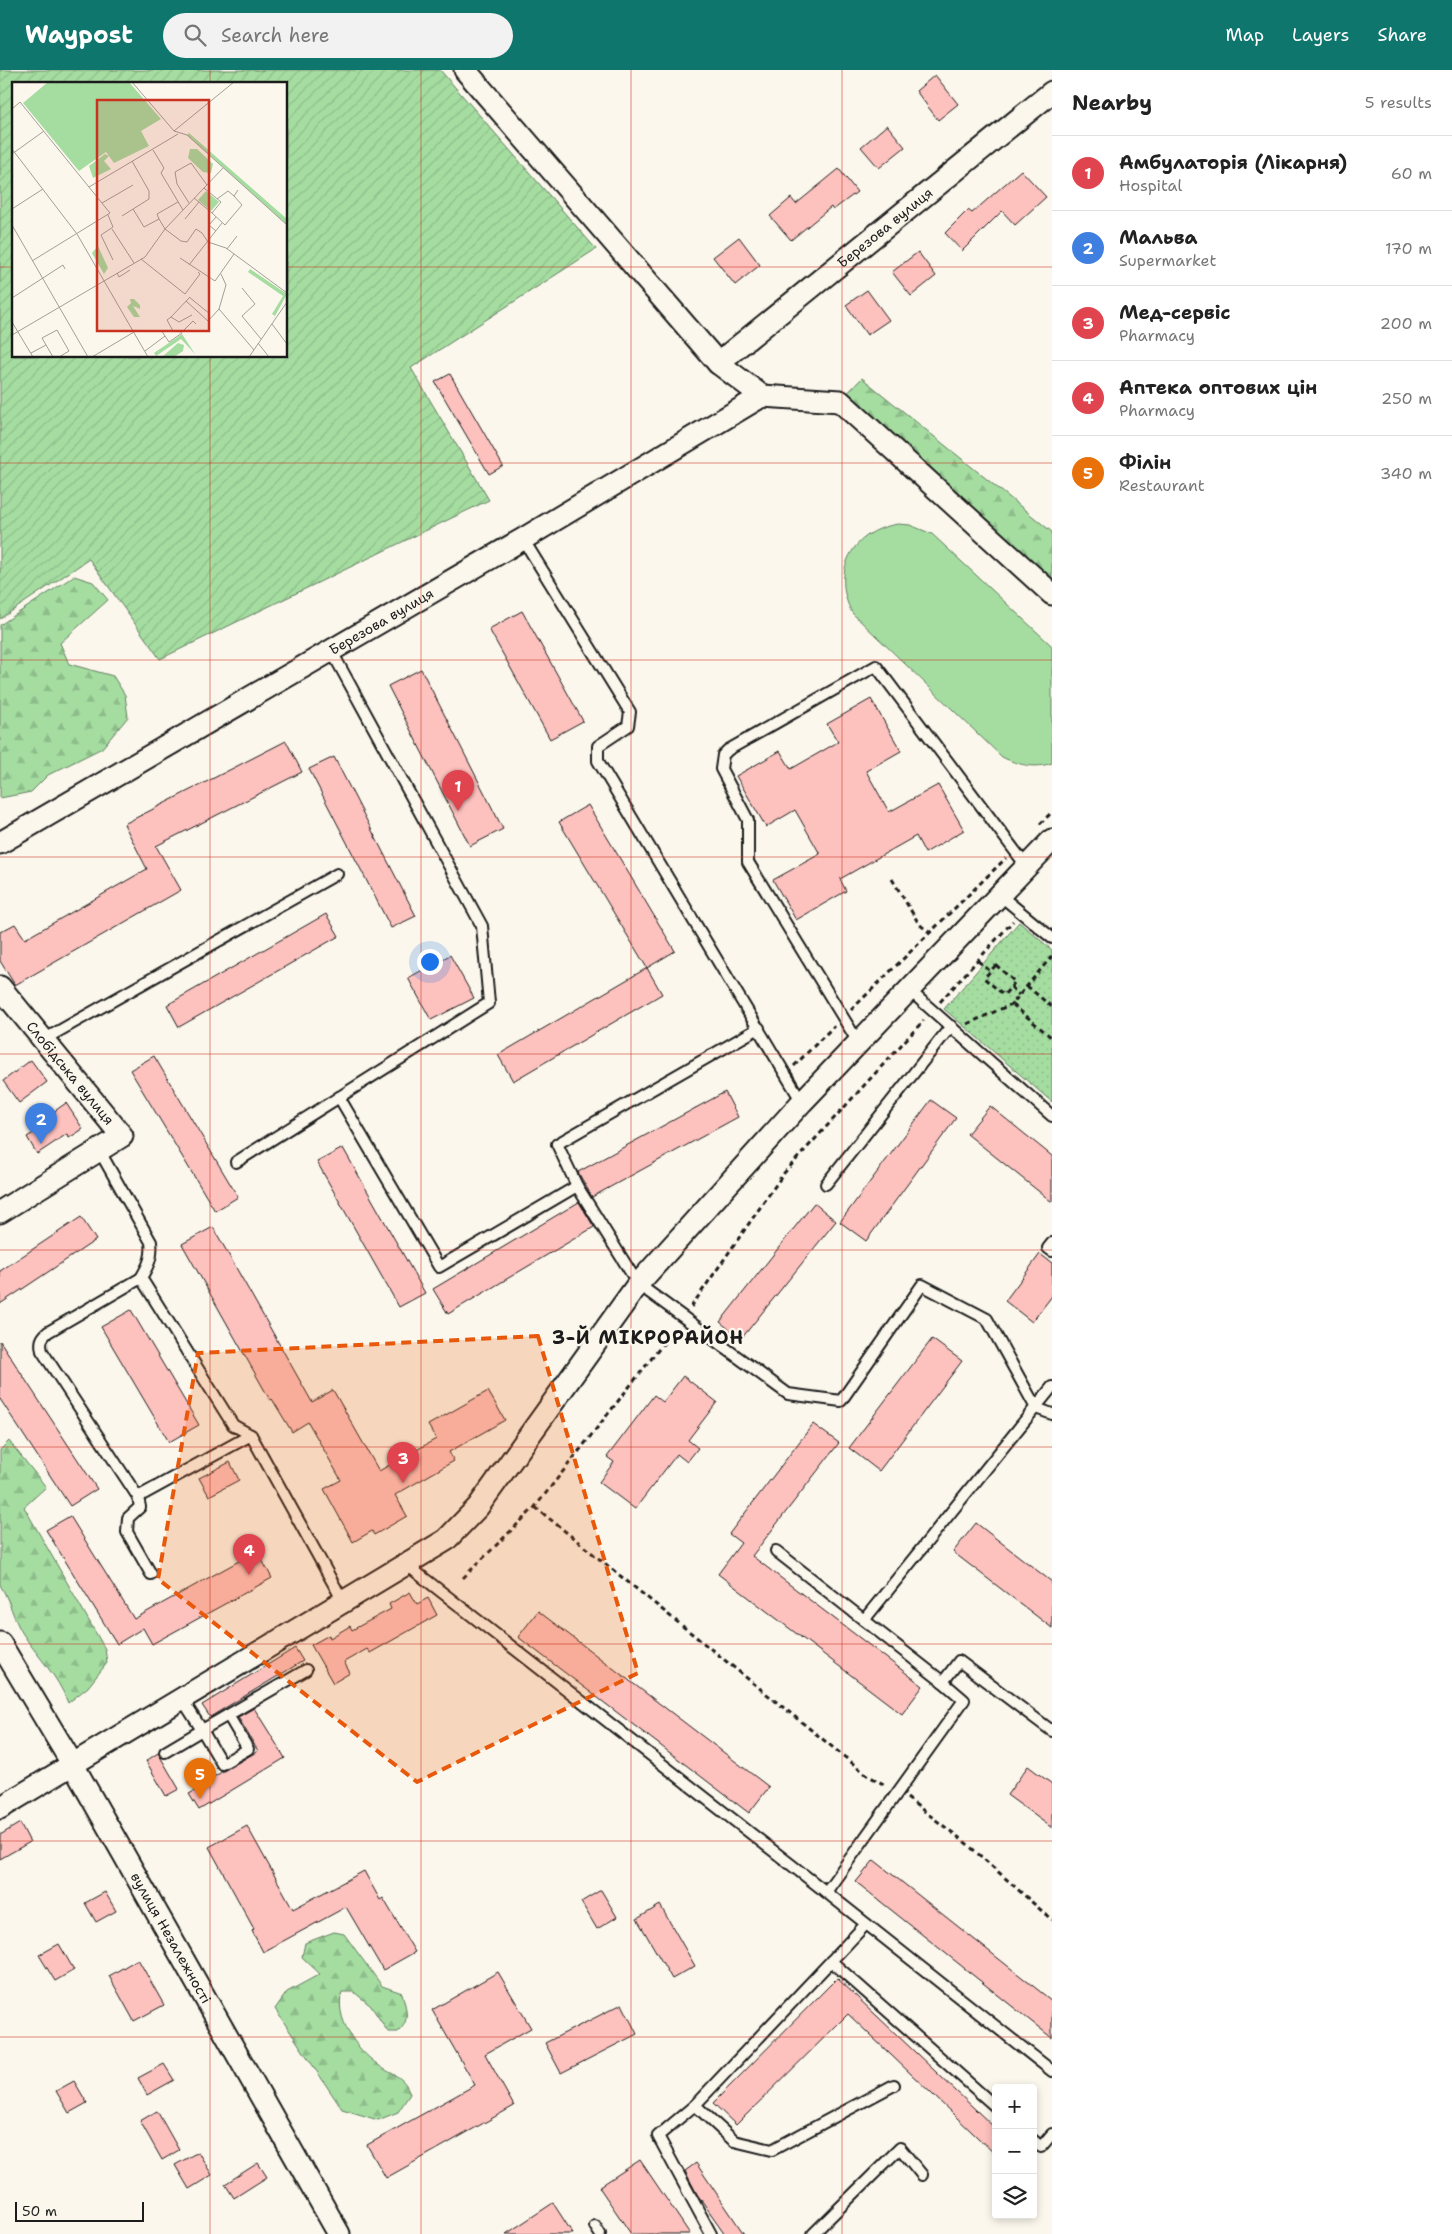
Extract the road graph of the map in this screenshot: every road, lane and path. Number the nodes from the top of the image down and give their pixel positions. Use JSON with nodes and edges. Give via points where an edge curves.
{"nodes":[{"id":1,"x":465,"y":70,"type":"edge"},
{"id":2,"x":1052,"y":92,"type":"edge"},
{"id":3,"x":718,"y":363,"type":"junction"},
{"id":4,"x":762,"y":396,"type":"junction"},
{"id":5,"x":523,"y":539,"type":"junction"},
{"id":6,"x":1052,"y":594,"type":"edge"},
{"id":7,"x":331,"y":650,"type":"junction"},
{"id":8,"x":1052,"y":812,"type":"edge"},
{"id":9,"x":1052,"y":840,"type":"edge"},
{"id":10,"x":0,"y":843,"type":"edge"},
{"id":11,"x":1014,"y":850,"type":"junction"},
{"id":12,"x":1027,"y":868,"type":"junction"},
{"id":13,"x":337,"y":874,"type":"dead end"},
{"id":14,"x":892,"y":880,"type":"dead end"},
{"id":15,"x":1001,"y":896,"type":"junction"},
{"id":16,"x":1022,"y":912,"type":"junction"},
{"id":17,"x":930,"y":933,"type":"junction"},
{"id":18,"x":1052,"y":938,"type":"edge"},
{"id":19,"x":1052,"y":956,"type":"edge"},
{"id":20,"x":978,"y":961,"type":"junction"},
{"id":21,"x":990,"y":971,"type":"junction"},
{"id":22,"x":1027,"y":986,"type":"junction"},
{"id":23,"x":0,"y":987,"type":"edge"},
{"id":24,"x":1011,"y":987,"type":"junction"},
{"id":25,"x":908,"y":989,"type":"junction"},
{"id":26,"x":1019,"y":995,"type":"junction"},
{"id":27,"x":1012,"y":1004,"type":"junction"},
{"id":28,"x":1052,"y":1007,"type":"edge"},
{"id":29,"x":934,"y":1010,"type":"junction"},
{"id":30,"x":848,"y":1013,"type":"dead end"},
{"id":31,"x":841,"y":1020,"type":"dead end"},
{"id":32,"x":953,"y":1027,"type":"junction"},
{"id":33,"x":759,"y":1028,"type":"junction"},
{"id":34,"x":1052,"y":1038,"type":"edge"},
{"id":35,"x":43,"y":1040,"type":"junction"},
{"id":36,"x":858,"y":1042,"type":"junction"},
{"id":37,"x":786,"y":1073,"type":"junction"},
{"id":38,"x":339,"y":1097,"type":"junction"},
{"id":39,"x":802,"y":1102,"type":"junction"},
{"id":40,"x":1052,"y":1116,"type":"edge"},
{"id":41,"x":99,"y":1150,"type":"junction"},
{"id":42,"x":236,"y":1162,"type":"dead end"},
{"id":43,"x":826,"y":1184,"type":"dead end"},
{"id":44,"x":577,"y":1186,"type":"junction"},
{"id":45,"x":0,"y":1212,"type":"edge"},
{"id":46,"x":1052,"y":1243,"type":"edge"},
{"id":47,"x":1052,"y":1251,"type":"edge"},
{"id":48,"x":141,"y":1278,"type":"junction"},
{"id":49,"x":638,"y":1284,"type":"junction"},
{"id":50,"x":683,"y":1319,"type":"junction"},
{"id":51,"x":1052,"y":1387,"type":"edge"},
{"id":52,"x":1036,"y":1408,"type":"junction"},
{"id":53,"x":1052,"y":1414,"type":"edge"},
{"id":54,"x":251,"y":1435,"type":"junction"},
{"id":55,"x":138,"y":1497,"type":"junction"},
{"id":56,"x":534,"y":1507,"type":"junction"},
{"id":57,"x":776,"y":1551,"type":"dead end"},
{"id":58,"x":408,"y":1565,"type":"junction"},
{"id":59,"x":151,"y":1574,"type":"dead end"},
{"id":60,"x":463,"y":1578,"type":"dead end"},
{"id":61,"x":343,"y":1601,"type":"junction"},
{"id":62,"x":864,"y":1620,"type":"junction"},
{"id":63,"x":0,"y":1643,"type":"edge"},
{"id":64,"x":306,"y":1670,"type":"dead end"},
{"id":65,"x":943,"y":1682,"type":"junction"},
{"id":66,"x":182,"y":1699,"type":"junction"},
{"id":67,"x":228,"y":1715,"type":"junction"},
{"id":68,"x":202,"y":1730,"type":"junction"},
{"id":69,"x":1052,"y":1731,"type":"edge"},
{"id":70,"x":165,"y":1752,"type":"dead end"},
{"id":71,"x":73,"y":1765,"type":"junction"},
{"id":72,"x":898,"y":1792,"type":"junction"},
{"id":73,"x":0,"y":1808,"type":"edge"},
{"id":74,"x":826,"y":1892,"type":"junction"},
{"id":75,"x":1052,"y":1920,"type":"edge"},
{"id":76,"x":866,"y":1924,"type":"junction"},
{"id":77,"x":831,"y":1961,"type":"junction"},
{"id":78,"x":1052,"y":2071,"type":"edge"},
{"id":79,"x":894,"y":2085,"type":"dead end"},
{"id":80,"x":992,"y":2102,"type":"edge"},
{"id":81,"x":696,"y":2105,"type":"junction"},
{"id":82,"x":1052,"y":2134,"type":"edge"},
{"id":83,"x":1037,"y":2144,"type":"edge"},
{"id":84,"x":922,"y":2175,"type":"dead end"},
{"id":85,"x":339,"y":2234,"type":"edge"},
{"id":86,"x":711,"y":2234,"type":"edge"},
{"id":87,"x":813,"y":2234,"type":"edge"}],
"edges":[{"from":1,"to":3,"type":"street"},
{"from":2,"to":3,"type":"street","name":"Березова вулиця"},
{"from":3,"to":4,"type":"street"},
{"from":4,"to":5,"type":"street","name":"Березова вулиця"},
{"from":4,"to":6,"type":"street","via":[[840,401]]},
{"from":5,"to":7,"type":"street","name":"Березова вулиця"},
{"from":5,"to":33,"type":"lane","via":[[630,712],[628,726],[598,746],[598,761]]},
{"from":7,"to":10,"type":"street","name":"Березова вулиця"},
{"from":7,"to":38,"type":"lane","via":[[482,926],[489,1003]]},
{"from":8,"to":11,"type":"path"},
{"from":9,"to":12,"type":"street"},
{"from":11,"to":12,"type":"lane"},
{"from":11,"to":17,"type":"path"},
{"from":11,"to":36,"type":"lane","via":[[876,666],[723,755],[720,769],[750,824],[748,862]]},
{"from":12,"to":15,"type":"street"},
{"from":13,"to":35,"type":"lane"},
{"from":14,"to":17,"type":"path","via":[[919,924]]},
{"from":15,"to":16,"type":"lane"},
{"from":15,"to":25,"type":"street"},
{"from":16,"to":18,"type":"lane"},
{"from":16,"to":20,"type":"path"},
{"from":17,"to":30,"type":"path"},
{"from":19,"to":22,"type":"path"},
{"from":20,"to":21,"type":"path"},
{"from":20,"to":29,"type":"path"},
{"from":21,"to":24,"type":"path","via":[[996,965],[1016,982]]},
{"from":21,"to":24,"type":"path","via":[[984,978],[1004,995]]},
{"from":22,"to":26,"type":"path"},
{"from":22,"to":28,"type":"path"},
{"from":23,"to":35,"type":"street","name":"Слобідська вулиця"},
{"from":24,"to":26,"type":"path"},
{"from":25,"to":29,"type":"lane"},
{"from":25,"to":36,"type":"street"},
{"from":26,"to":27,"type":"path"},
{"from":27,"to":32,"type":"path"},
{"from":27,"to":34,"type":"path"},
{"from":29,"to":32,"type":"lane"},
{"from":29,"to":50,"type":"path","via":[[784,1173]]},
{"from":31,"to":37,"type":"path"},
{"from":32,"to":40,"type":"lane"},
{"from":32,"to":43,"type":"lane"},
{"from":33,"to":37,"type":"lane"},
{"from":33,"to":44,"type":"lane","via":[[557,1144]]},
{"from":35,"to":41,"type":"street","name":"Слобідська вулиця","via":[[122,1136]]},
{"from":36,"to":39,"type":"street"},
{"from":37,"to":39,"type":"lane"},
{"from":38,"to":42,"type":"lane"},
{"from":38,"to":44,"type":"lane","via":[[440,1267]]},
{"from":39,"to":49,"type":"street"},
{"from":41,"to":45,"type":"street"},
{"from":41,"to":48,"type":"lane","via":[[151,1242],[150,1264]]},
{"from":44,"to":49,"type":"lane"},
{"from":46,"to":47,"type":"lane","via":[[1048,1248]]},
{"from":48,"to":54,"type":"lane","via":[[233,1425]]},
{"from":48,"to":55,"type":"lane","via":[[48,1332],[40,1343],[42,1351]]},
{"from":49,"to":50,"type":"lane"},
{"from":49,"to":58,"type":"street","via":[[478,1507],[446,1540]]},
{"from":50,"to":52,"type":"lane","via":[[788,1394],[841,1401],[922,1285],[987,1319]]},
{"from":50,"to":56,"type":"path"},
{"from":51,"to":52,"type":"lane"},
{"from":52,"to":53,"type":"lane"},
{"from":52,"to":62,"type":"lane"},
{"from":54,"to":55,"type":"lane"},
{"from":54,"to":61,"type":"lane"},
{"from":55,"to":59,"type":"lane","via":[[140,1507],[128,1518],[127,1532]]},
{"from":56,"to":60,"type":"path"},
{"from":56,"to":72,"type":"path","via":[[867,1776]]},
{"from":57,"to":62,"type":"lane"},
{"from":58,"to":61,"type":"street"},
{"from":58,"to":74,"type":"lane"},
{"from":61,"to":66,"type":"street"},
{"from":62,"to":65,"type":"lane"},
{"from":63,"to":71,"type":"street","name":"вулиця Незалежності"},
{"from":64,"to":67,"type":"lane"},
{"from":65,"to":69,"type":"lane","via":[[960,1661]]},
{"from":65,"to":72,"type":"lane","via":[[964,1700]]},
{"from":66,"to":68,"type":"lane"},
{"from":66,"to":71,"type":"street"},
{"from":67,"to":68,"type":"lane"},
{"from":67,"to":68,"type":"lane","via":[[248,1748],[222,1764]]},
{"from":68,"to":70,"type":"lane"},
{"from":71,"to":73,"type":"street"},
{"from":71,"to":85,"type":"street","name":"вулиця Незалежності"},
{"from":72,"to":74,"type":"lane"},
{"from":72,"to":75,"type":"path","via":[[966,1843]]},
{"from":74,"to":76,"type":"lane"},
{"from":76,"to":77,"type":"lane"},
{"from":76,"to":78,"type":"lane"},
{"from":77,"to":80,"type":"lane"},
{"from":77,"to":81,"type":"lane"},
{"from":79,"to":81,"type":"lane","via":[[772,2150],[734,2141]]},
{"from":81,"to":86,"type":"lane","via":[[658,2136]]},
{"from":82,"to":83,"type":"lane","via":[[1041,2147]]},
{"from":84,"to":87,"type":"lane","via":[[900,2148]]}]}
